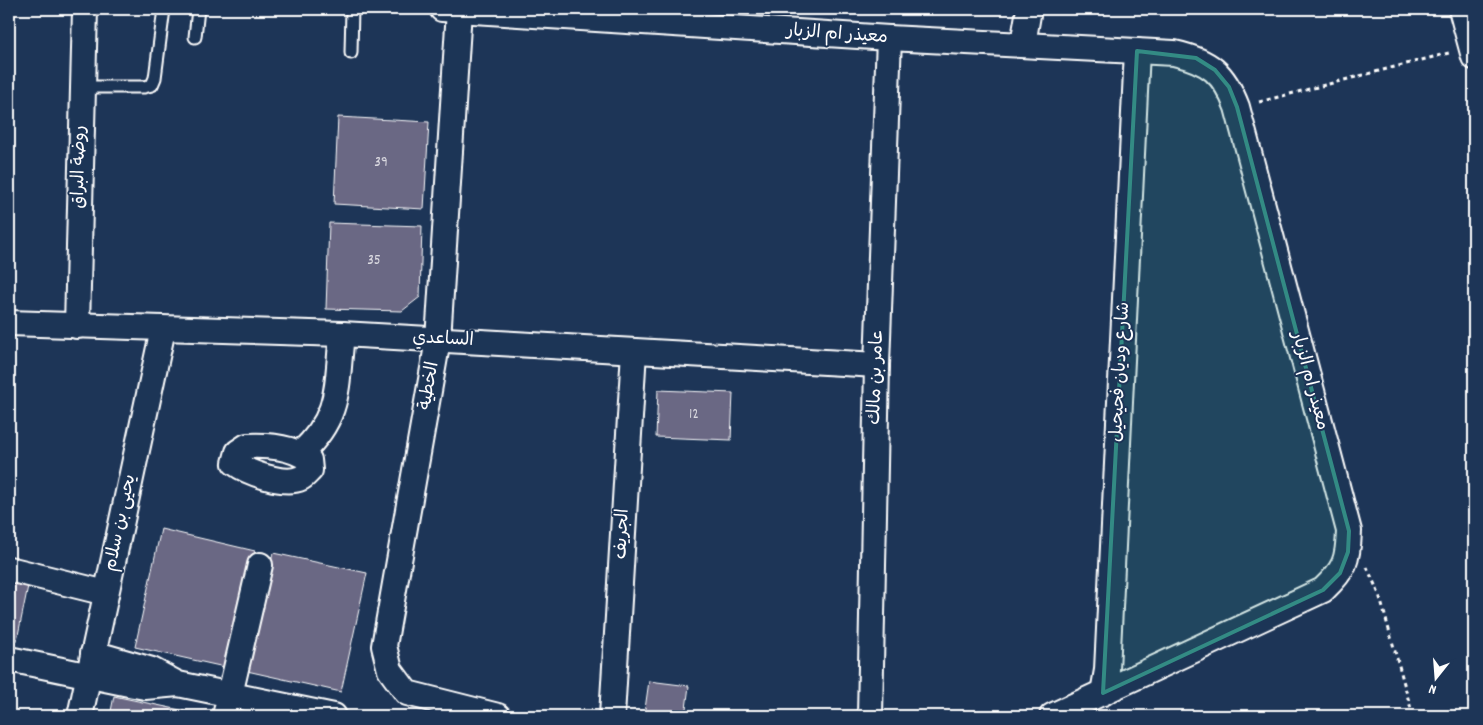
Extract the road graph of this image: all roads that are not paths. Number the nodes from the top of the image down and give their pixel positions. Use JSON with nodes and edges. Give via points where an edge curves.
{"nodes":[{"id":1,"x":85,"y":9,"type":"edge"},
{"id":2,"x":164,"y":9,"type":"edge"},
{"id":3,"x":198,"y":9,"type":"edge"},
{"id":4,"x":352,"y":9,"type":"edge"},
{"id":5,"x":450,"y":9,"type":"edge"},
{"id":6,"x":1029,"y":9,"type":"edge"},
{"id":7,"x":1461,"y":9,"type":"edge"},
{"id":8,"x":195,"y":37,"type":"dead end"},
{"id":9,"x":889,"y":38,"type":"junction"},
{"id":10,"x":1023,"y":44,"type":"junction"},
{"id":11,"x":1137,"y":51,"type":"junction"},
{"id":12,"x":1473,"y":52,"type":"edge"},
{"id":13,"x":351,"y":54,"type":"dead end"},
{"id":14,"x":82,"y":86,"type":"junction"},
{"id":15,"x":9,"y":323,"type":"edge"},
{"id":16,"x":77,"y":326,"type":"junction"},
{"id":17,"x":163,"y":329,"type":"junction"},
{"id":18,"x":342,"y":334,"type":"junction"},
{"id":19,"x":438,"y":340,"type":"junction"},
{"id":20,"x":634,"y":351,"type":"junction"},
{"id":21,"x":877,"y":365,"type":"junction"},
{"id":22,"x":301,"y":453,"type":"dead end"},
{"id":23,"x":260,"y":565,"type":"dead end"},
{"id":24,"x":9,"y":570,"type":"edge"},
{"id":25,"x":106,"y":593,"type":"junction"},
{"id":26,"x":9,"y":659,"type":"edge"},
{"id":27,"x":91,"y":665,"type":"junction"},
{"id":28,"x":1103,"y":693,"type":"junction"},
{"id":29,"x":228,"y":705,"type":"edge"},
{"id":30,"x":80,"y":716,"type":"edge"},
{"id":31,"x":334,"y":716,"type":"edge"},
{"id":32,"x":498,"y":716,"type":"edge"},
{"id":33,"x":612,"y":716,"type":"edge"},
{"id":34,"x":870,"y":716,"type":"edge"},
{"id":35,"x":1052,"y":716,"type":"edge"}],
"edges":[{"from":1,"to":14,"type":"street","name":"روضة البراق"},
{"from":2,"to":14,"type":"lane","via":[[152,85]]},
{"from":3,"to":8,"type":"lane"},
{"from":4,"to":13,"type":"lane"},
{"from":5,"to":9,"type":"street","name":"معيذر ام الزبار"},
{"from":5,"to":19,"type":"street","name":"الخطية"},
{"from":6,"to":10,"type":"street"},
{"from":7,"to":12,"type":"street"},
{"from":9,"to":10,"type":"street","name":"معيذر ام الزبار"},
{"from":9,"to":21,"type":"street","name":"عامر بن مالك"},
{"from":10,"to":11,"type":"street","name":"معيذر ام الزبار"},
{"from":11,"to":28,"type":"street","name":"شارع وديان فحيحيل","via":[[1107,670]]},
{"from":11,"to":28,"type":"street","name":"معيذر ام الزبار","via":[[1196,58],[1215,70],[1229,87],[1349,531],[1348,552],[1340,573],[1323,590]]},
{"from":14,"to":16,"type":"street","name":"روضة البراق"},
{"from":15,"to":16,"type":"street","name":"الساعدي"},
{"from":16,"to":17,"type":"street","name":"الساعدي"},
{"from":17,"to":18,"type":"street","name":"الساعدي"},
{"from":17,"to":25,"type":"street","name":"يحيى بن سلام"},
{"from":18,"to":19,"type":"street","name":"الساعدي"},
{"from":18,"to":22,"type":"street","via":[[331,416],[324,429]]},
{"from":19,"to":20,"type":"street","name":"الساعدي"},
{"from":19,"to":32,"type":"street","name":"الخطية","via":[[384,646],[390,670],[407,693]]},
{"from":20,"to":21,"type":"street","name":"الساعدي"},
{"from":20,"to":33,"type":"street","name":"الجريف"},
{"from":21,"to":34,"type":"street","name":"عامر بن مالك"},
{"from":23,"to":29,"type":"street"},
{"from":24,"to":25,"type":"street"},
{"from":25,"to":27,"type":"street","name":"يحيى بن سلام"},
{"from":26,"to":27,"type":"street"},
{"from":27,"to":29,"type":"street","via":[[146,686],[178,684]]},
{"from":27,"to":30,"type":"street","name":"يحيى بن سلام"},
{"from":28,"to":35,"type":"street","name":"معيذر ام الزبار"},
{"from":29,"to":31,"type":"street"}]}
